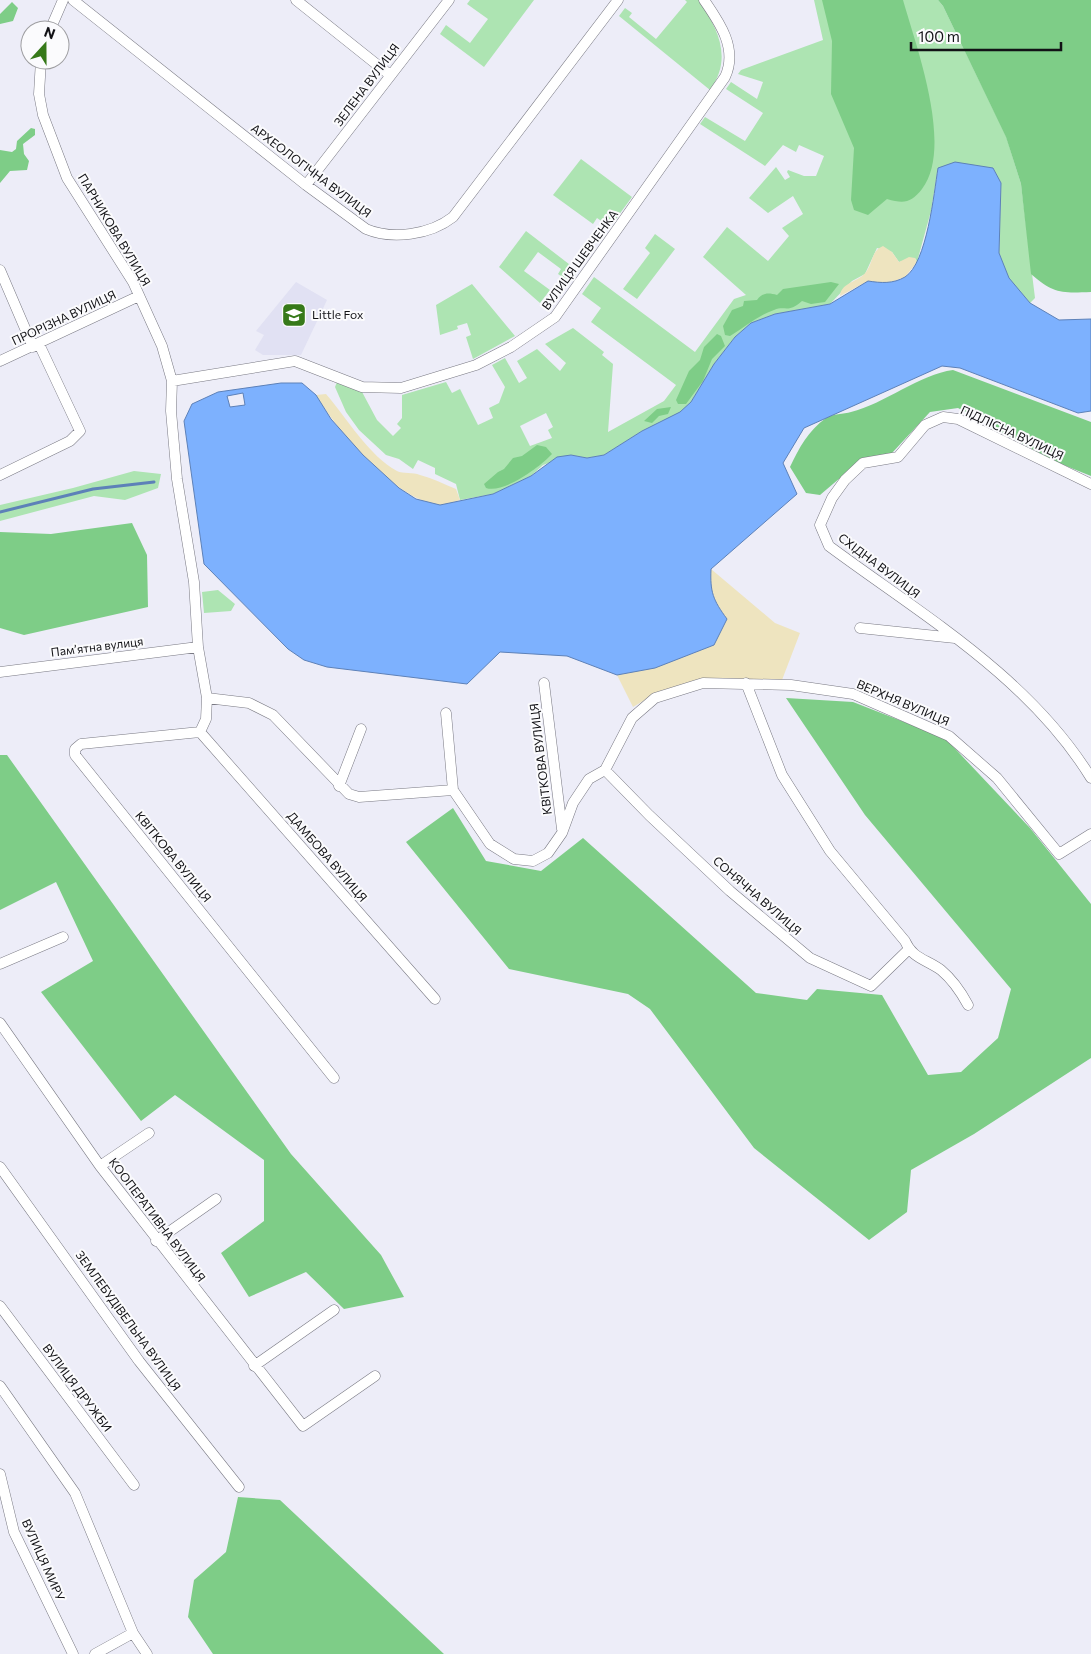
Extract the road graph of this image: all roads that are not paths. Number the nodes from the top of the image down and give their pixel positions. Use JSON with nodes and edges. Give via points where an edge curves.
{"nodes":[{"id":1,"x":63,"y":0,"type":"edge"},
{"id":2,"x":73,"y":0,"type":"edge"},
{"id":3,"x":296,"y":0,"type":"edge"},
{"id":4,"x":448,"y":0,"type":"edge"},
{"id":5,"x":618,"y":0,"type":"edge"},
{"id":6,"x":704,"y":0,"type":"edge"},
{"id":7,"x":54,"y":20,"type":"edge"},
{"id":8,"x":41,"y":70,"type":"edge"},
{"id":9,"x":390,"y":75,"type":"junction"},
{"id":10,"x":306,"y":185,"type":"junction"},
{"id":11,"x":0,"y":270,"type":"edge"},
{"id":12,"x":139,"y":296,"type":"junction"},
{"id":13,"x":36,"y":345,"type":"junction"},
{"id":14,"x":0,"y":361,"type":"edge"},
{"id":15,"x":172,"y":381,"type":"junction"},
{"id":16,"x":0,"y":475,"type":"edge"},
{"id":17,"x":1091,"y":484,"type":"edge"},
{"id":18,"x":832,"y":498,"type":"joint"},
{"id":19,"x":860,"y":628,"type":"dead end"},
{"id":20,"x":956,"y":638,"type":"junction"},
{"id":21,"x":198,"y":646,"type":"junction"},
{"id":22,"x":0,"y":672,"type":"edge"},
{"id":23,"x":544,"y":683,"type":"dead end"},
{"id":24,"x":746,"y":683,"type":"junction"},
{"id":25,"x":207,"y":698,"type":"junction"},
{"id":26,"x":446,"y":714,"type":"dead end"},
{"id":27,"x":361,"y":729,"type":"dead end"},
{"id":28,"x":200,"y":732,"type":"junction"},
{"id":29,"x":605,"y":770,"type":"junction"},
{"id":30,"x":1091,"y":778,"type":"edge"},
{"id":31,"x":339,"y":786,"type":"junction"},
{"id":32,"x":452,"y":790,"type":"junction"},
{"id":33,"x":562,"y":833,"type":"junction"},
{"id":34,"x":1091,"y":834,"type":"edge"},
{"id":35,"x":63,"y":937,"type":"dead end"},
{"id":36,"x":908,"y":950,"type":"junction"},
{"id":37,"x":0,"y":964,"type":"edge"},
{"id":38,"x":435,"y":999,"type":"dead end"},
{"id":39,"x":968,"y":1006,"type":"dead end"},
{"id":40,"x":0,"y":1023,"type":"edge"},
{"id":41,"x":334,"y":1078,"type":"dead end"},
{"id":42,"x":149,"y":1133,"type":"dead end"},
{"id":43,"x":100,"y":1166,"type":"junction"},
{"id":44,"x":0,"y":1167,"type":"edge"},
{"id":45,"x":216,"y":1200,"type":"dead end"},
{"id":46,"x":156,"y":1241,"type":"junction"},
{"id":47,"x":0,"y":1306,"type":"edge"},
{"id":48,"x":334,"y":1310,"type":"dead end"},
{"id":49,"x":254,"y":1366,"type":"junction"},
{"id":50,"x":375,"y":1376,"type":"dead end"},
{"id":51,"x":0,"y":1386,"type":"edge"},
{"id":52,"x":0,"y":1474,"type":"edge"},
{"id":53,"x":134,"y":1485,"type":"dead end"},
{"id":54,"x":239,"y":1487,"type":"dead end"},
{"id":55,"x":132,"y":1633,"type":"junction"},
{"id":56,"x":73,"y":1654,"type":"edge"},
{"id":57,"x":95,"y":1654,"type":"edge"},
{"id":58,"x":147,"y":1654,"type":"edge"}],
"edges":[{"from":1,"to":7,"type":"street"},
{"from":2,"to":10,"type":"street","name":"АРХЕОЛОГІЧНА ВУЛИЦЯ"},
{"from":3,"to":9,"type":"street"},
{"from":4,"to":9,"type":"street","name":"ЗЕЛЕНА ВУЛИЦЯ"},
{"from":5,"to":10,"type":"street","name":"АРХЕОЛОГІЧНА ВУЛИЦЯ","via":[[448,221],[420,232],[375,233]]},
{"from":6,"to":15,"type":"street","name":"ВУЛИЦЯ ШЕВЧЕНКА","via":[[726,38],[730,62],[725,77],[555,317],[476,365],[401,388],[362,387],[295,361]]},
{"from":8,"to":12,"type":"street","name":"ПАРНИКОВА ВУЛИЦЯ","via":[[39,94],[43,115],[68,178]]},
{"from":9,"to":10,"type":"street","name":"ЗЕЛЕНА ВУЛИЦЯ"},
{"from":11,"to":13,"type":"street"},
{"from":12,"to":13,"type":"street","name":"ПРОРІЗНА ВУЛИЦЯ"},
{"from":12,"to":15,"type":"street","name":"ПАРНИКОВА ВУЛИЦЯ","via":[[162,346]]},
{"from":13,"to":14,"type":"street","name":"ПРОРІЗНА ВУЛИЦЯ"},
{"from":13,"to":16,"type":"street","via":[[80,431],[70,441]]},
{"from":15,"to":21,"type":"street","name":"ПАРНИКОВА ВУЛИЦЯ","via":[[171,411],[177,479],[194,582]]},
{"from":17,"to":18,"type":"street","name":"ПІДЛІСНА ВУЛИЦЯ","via":[[958,419],[943,417],[925,425],[898,457],[863,464],[845,480]]},
{"from":18,"to":20,"type":"street","name":"СХІДНА ВУЛИЦЯ","via":[[820,525],[829,546]]},
{"from":19,"to":20,"type":"street"},
{"from":20,"to":30,"type":"street","name":"СХІДНА ВУЛИЦЯ","via":[[1033,703],[1076,753]]},
{"from":21,"to":22,"type":"street","name":"Памʼятна вулиця"},
{"from":21,"to":25,"type":"street"},
{"from":23,"to":33,"type":"street","name":"КВІТКОВА ВУЛИЦЯ"},
{"from":24,"to":29,"type":"street","name":"КВІТКОВА ВУЛИЦЯ","via":[[703,683],[655,698],[632,718]]},
{"from":24,"to":34,"type":"street","name":"ВЕРХНЯ ВУЛИЦЯ","via":[[791,685],[852,694],[949,736],[997,778],[1060,854]]},
{"from":24,"to":36,"type":"street","via":[[782,776],[830,851],[905,941]]},
{"from":25,"to":28,"type":"street","via":[[206,719]]},
{"from":25,"to":31,"type":"street","via":[[249,703],[273,715]]},
{"from":26,"to":32,"type":"street"},
{"from":27,"to":31,"type":"street"},
{"from":28,"to":38,"type":"street","name":"ДАМБОВА ВУЛИЦЯ"},
{"from":28,"to":41,"type":"street","name":"КВІТКОВА ВУЛИЦЯ","via":[[81,744],[75,749],[75,755]]},
{"from":29,"to":33,"type":"street","name":"КВІТКОВА ВУЛИЦЯ","via":[[589,779],[573,803]]},
{"from":29,"to":36,"type":"street","name":"СОНЯЧНА ВУЛИЦЯ","via":[[730,891],[810,958],[871,986]]},
{"from":31,"to":32,"type":"street","via":[[359,797]]},
{"from":32,"to":33,"type":"street","name":"КВІТКОВА ВУЛИЦЯ","via":[[490,844],[514,859],[533,861],[548,852]]},
{"from":35,"to":37,"type":"street"},
{"from":36,"to":39,"type":"street","via":[[941,971],[959,989]]},
{"from":40,"to":43,"type":"street","name":"КООПЕРАТИВНА ВУЛИЦЯ"},
{"from":42,"to":43,"type":"street"},
{"from":43,"to":46,"type":"street","name":"КООПЕРАТИВНА ВУЛИЦЯ"},
{"from":44,"to":54,"type":"street","name":"ЗЕМЛЕБУДІВЕЛЬНА ВУЛИЦЯ","via":[[139,1361]]},
{"from":45,"to":46,"type":"street"},
{"from":46,"to":49,"type":"street","name":"КООПЕРАТИВНА ВУЛИЦЯ"},
{"from":47,"to":53,"type":"street","name":"ВУЛИЦЯ ДРУЖБИ"},
{"from":48,"to":49,"type":"street"},
{"from":49,"to":50,"type":"street","name":"КООПЕРАТИВНА ВУЛИЦЯ","via":[[303,1426]]},
{"from":51,"to":55,"type":"street","via":[[76,1494]]},
{"from":52,"to":56,"type":"street","name":"ВУЛИЦЯ МИРУ","via":[[14,1532]]},
{"from":55,"to":57,"type":"street"},
{"from":55,"to":58,"type":"street"}]}
